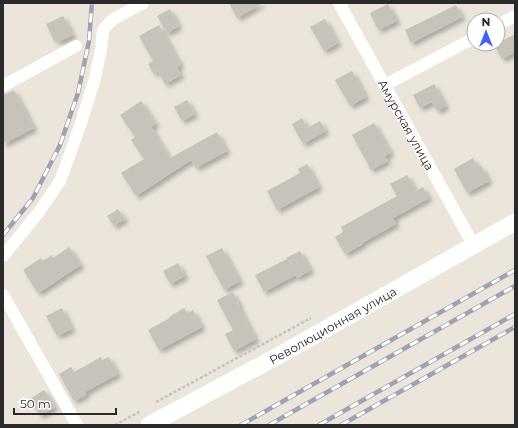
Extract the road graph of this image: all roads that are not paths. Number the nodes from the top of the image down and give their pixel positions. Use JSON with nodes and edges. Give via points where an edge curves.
{"nodes":[{"id":1,"x":143,"y":3,"type":"edge"},
{"id":2,"x":339,"y":3,"type":"edge"},
{"id":3,"x":515,"y":16,"type":"edge"},
{"id":4,"x":506,"y":21,"type":"edge"},
{"id":5,"x":466,"y":42,"type":"edge"},
{"id":6,"x":76,"y":46,"type":"dead end"},
{"id":7,"x":386,"y":85,"type":"junction"},
{"id":8,"x":3,"y":86,"type":"edge"},
{"id":9,"x":515,"y":222,"type":"edge"},
{"id":10,"x":475,"y":245,"type":"junction"},
{"id":11,"x":3,"y":256,"type":"edge"},
{"id":12,"x":3,"y":295,"type":"edge"},
{"id":13,"x":77,"y":425,"type":"edge"},
{"id":14,"x":149,"y":425,"type":"edge"}],
"edges":[{"from":1,"to":11,"type":"street","via":[[112,20],[103,30],[95,78],[60,180],[39,212]]},
{"from":2,"to":7,"type":"street","name":"Амурская улица"},
{"from":3,"to":4,"type":"street"},
{"from":5,"to":7,"type":"street"},
{"from":6,"to":8,"type":"street"},
{"from":7,"to":10,"type":"street","name":"Амурская улица"},
{"from":9,"to":10,"type":"main road","name":"Революционная улица"},
{"from":10,"to":14,"type":"main road","name":"Революционная улица"},
{"from":12,"to":13,"type":"street"}]}
